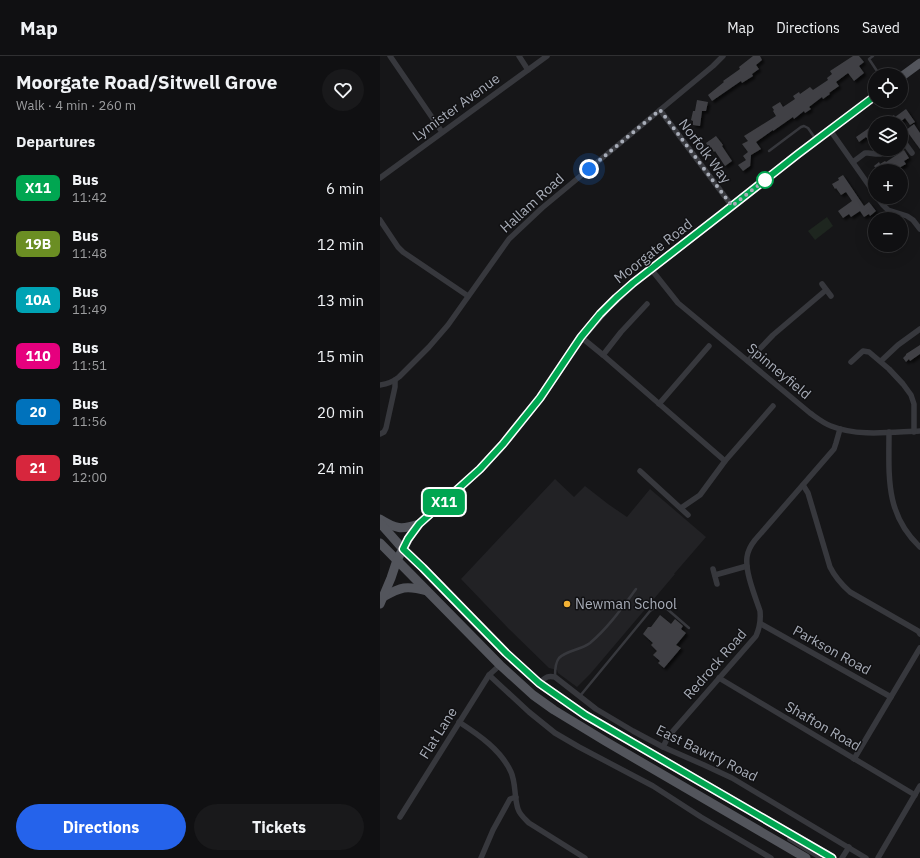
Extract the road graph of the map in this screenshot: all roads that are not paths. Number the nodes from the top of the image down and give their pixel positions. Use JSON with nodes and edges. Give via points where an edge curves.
{"nodes":[{"id":1,"x":390,"y":56,"type":"edge"},
{"id":2,"x":519,"y":56,"type":"edge"},
{"id":3,"x":547,"y":56,"type":"edge"},
{"id":4,"x":722,"y":56,"type":"edge"},
{"id":5,"x":873,"y":56,"type":"edge"},
{"id":6,"x":920,"y":63,"type":"edge"},
{"id":7,"x":875,"y":68,"type":"edge"},
{"id":8,"x":528,"y":70,"type":"junction"},
{"id":9,"x":908,"y":72,"type":"edge"},
{"id":10,"x":868,"y":101,"type":"edge"},
{"id":11,"x":660,"y":110,"type":"junction"},
{"id":12,"x":830,"y":130,"type":"junction"},
{"id":13,"x":442,"y":132,"type":"junction"},
{"id":14,"x":816,"y":140,"type":"junction"},
{"id":15,"x":908,"y":148,"type":"edge"},
{"id":16,"x":769,"y":151,"type":"dead end"},
{"id":17,"x":868,"y":153,"type":"edge"},
{"id":18,"x":912,"y":153,"type":"dead end"},
{"id":19,"x":853,"y":162,"type":"junction"},
{"id":20,"x":380,"y":178,"type":"edge"},
{"id":21,"x":868,"y":184,"type":"edge"},
{"id":22,"x":882,"y":204,"type":"edge"},
{"id":23,"x":732,"y":206,"type":"junction"},
{"id":24,"x":380,"y":220,"type":"edge"},
{"id":25,"x":920,"y":229,"type":"edge"},
{"id":26,"x":651,"y":269,"type":"junction"},
{"id":27,"x":822,"y":284,"type":"dead end"},
{"id":28,"x":826,"y":290,"type":"junction"},
{"id":29,"x":468,"y":296,"type":"junction"},
{"id":30,"x":831,"y":296,"type":"dead end"},
{"id":31,"x":647,"y":304,"type":"dead end"},
{"id":32,"x":920,"y":329,"type":"edge"},
{"id":33,"x":581,"y":337,"type":"junction"},
{"id":34,"x":709,"y":346,"type":"dead end"},
{"id":35,"x":604,"y":355,"type":"junction"},
{"id":36,"x":748,"y":361,"type":"junction"},
{"id":37,"x":881,"y":361,"type":"junction"},
{"id":38,"x":851,"y":362,"type":"dead end"},
{"id":39,"x":395,"y":380,"type":"junction"},
{"id":40,"x":380,"y":385,"type":"edge"},
{"id":41,"x":659,"y":404,"type":"junction"},
{"id":42,"x":773,"y":406,"type":"dead end"},
{"id":43,"x":840,"y":429,"type":"junction"},
{"id":44,"x":889,"y":432,"type":"junction"},
{"id":45,"x":917,"y":432,"type":"edge"},
{"id":46,"x":380,"y":434,"type":"edge"},
{"id":47,"x":726,"y":461,"type":"junction"},
{"id":48,"x":640,"y":471,"type":"dead end"},
{"id":49,"x":802,"y":485,"type":"junction"},
{"id":50,"x":681,"y":508,"type":"junction"},
{"id":51,"x":688,"y":515,"type":"dead end"},
{"id":52,"x":380,"y":519,"type":"edge"},
{"id":53,"x":380,"y":523,"type":"edge"},
{"id":54,"x":419,"y":524,"type":"junction"},
{"id":55,"x":380,"y":543,"type":"edge"},
{"id":56,"x":920,"y":547,"type":"edge"},
{"id":57,"x":403,"y":549,"type":"junction"},
{"id":58,"x":397,"y":560,"type":"junction"},
{"id":59,"x":747,"y":566,"type":"junction"},
{"id":60,"x":717,"y":584,"type":"dead end"},
{"id":61,"x":636,"y":589,"type":"dead end"},
{"id":62,"x":427,"y":591,"type":"junction"},
{"id":63,"x":381,"y":601,"type":"edge"},
{"id":64,"x":761,"y":624,"type":"junction"},
{"id":65,"x":689,"y":628,"type":"dead end"},
{"id":66,"x":920,"y":634,"type":"edge"},
{"id":67,"x":920,"y":648,"type":"edge"},
{"id":68,"x":500,"y":664,"type":"junction"},
{"id":69,"x":489,"y":675,"type":"junction"},
{"id":70,"x":555,"y":676,"type":"junction"},
{"id":71,"x":719,"y":678,"type":"junction"},
{"id":72,"x":539,"y":683,"type":"junction"},
{"id":73,"x":580,"y":696,"type":"junction"},
{"id":74,"x":891,"y":697,"type":"junction"},
{"id":75,"x":459,"y":722,"type":"junction"},
{"id":76,"x":663,"y":747,"type":"junction"},
{"id":77,"x":854,"y":758,"type":"junction"},
{"id":78,"x":920,"y":786,"type":"edge"},
{"id":79,"x":915,"y":795,"type":"junction"},
{"id":80,"x":516,"y":797,"type":"junction"},
{"id":81,"x":400,"y":817,"type":"dead end"},
{"id":82,"x":764,"y":819,"type":"junction"},
{"id":83,"x":849,"y":847,"type":"junction"},
{"id":84,"x":481,"y":858,"type":"edge"},
{"id":85,"x":585,"y":858,"type":"edge"},
{"id":86,"x":771,"y":858,"type":"edge"},
{"id":87,"x":806,"y":858,"type":"edge"},
{"id":88,"x":818,"y":858,"type":"edge"},
{"id":89,"x":832,"y":858,"type":"edge"},
{"id":90,"x":842,"y":858,"type":"edge"},
{"id":91,"x":866,"y":858,"type":"edge"},
{"id":92,"x":878,"y":858,"type":"edge"}],
"edges":[{"from":1,"to":13,"type":"street"},
{"from":2,"to":8,"type":"street"},
{"from":3,"to":8,"type":"street","name":"Lymister Avenue"},
{"from":4,"to":11,"type":"street","name":"Hallam Road"},
{"from":5,"to":7,"type":"lane","via":[[869,59]]},
{"from":6,"to":9,"type":"main road"},
{"from":8,"to":13,"type":"street","name":"Lymister Avenue"},
{"from":10,"to":12,"type":"main road","name":"Moorgate Road"},
{"from":11,"to":23,"type":"street","name":"Norfolk Way"},
{"from":11,"to":29,"type":"street","name":"Hallam Road","via":[[525,223],[509,239]]},
{"from":12,"to":14,"type":"main road","name":"Moorgate Road"},
{"from":12,"to":19,"type":"street"},
{"from":13,"to":20,"type":"street","name":"Lymister Avenue"},
{"from":14,"to":16,"type":"lane","via":[[804,126]]},
{"from":14,"to":23,"type":"main road","name":"Moorgate Road"},
{"from":15,"to":18,"type":"street"},
{"from":17,"to":19,"type":"street"},
{"from":19,"to":21,"type":"street"},
{"from":22,"to":25,"type":"street","via":[[888,210],[907,216]]},
{"from":23,"to":26,"type":"main road","name":"Moorgate Road"},
{"from":24,"to":29,"type":"street","via":[[403,252]]},
{"from":26,"to":33,"type":"main road","name":"Moorgate Road","via":[[616,298]]},
{"from":26,"to":36,"type":"street","name":"Spinneyfield","via":[[678,303]]},
{"from":27,"to":28,"type":"street"},
{"from":28,"to":30,"type":"street"},
{"from":28,"to":36,"type":"street","via":[[773,335]]},
{"from":29,"to":39,"type":"street","name":"Hallam Road","via":[[429,347]]},
{"from":31,"to":35,"type":"street"},
{"from":32,"to":37,"type":"street"},
{"from":33,"to":35,"type":"street"},
{"from":33,"to":54,"type":"main road","name":"Moorgate Road","via":[[540,398],[503,444],[480,469]]},
{"from":34,"to":41,"type":"street"},
{"from":35,"to":41,"type":"street"},
{"from":36,"to":43,"type":"street","name":"Spinneyfield","via":[[810,413]]},
{"from":37,"to":38,"type":"street","via":[[869,352],[863,351]]},
{"from":37,"to":45,"type":"street","via":[[903,384],[913,400]]},
{"from":39,"to":40,"type":"street","name":"Hallam Road"},
{"from":39,"to":46,"type":"street","via":[[386,428]]},
{"from":41,"to":47,"type":"street"},
{"from":42,"to":47,"type":"street"},
{"from":43,"to":44,"type":"street","name":"Spinneyfield","via":[[866,433]]},
{"from":43,"to":49,"type":"street","name":"Redrock Road","via":[[834,449]]},
{"from":44,"to":45,"type":"street","name":"Spinneyfield"},
{"from":44,"to":56,"type":"street","via":[[889,478],[892,498],[897,516]]},
{"from":47,"to":50,"type":"street","via":[[700,495]]},
{"from":48,"to":50,"type":"street"},
{"from":49,"to":59,"type":"street","name":"Redrock Road","via":[[750,547]]},
{"from":49,"to":66,"type":"street","via":[[808,493],[834,575],[850,592]]},
{"from":50,"to":51,"type":"street"},
{"from":52,"to":54,"type":"main road","via":[[399,528]]},
{"from":53,"to":57,"type":"main road","name":"East Bawtry Road"},
{"from":54,"to":57,"type":"main road","name":"Moorgate Road"},
{"from":55,"to":58,"type":"main road"},
{"from":57,"to":58,"type":"main road","name":"Moorgate Road"},
{"from":57,"to":72,"type":"main road","name":"East Bawtry Road"},
{"from":58,"to":62,"type":"main road"},
{"from":58,"to":63,"type":"main road","name":"Moorgate Road"},
{"from":59,"to":60,"type":"street","via":[[714,572]]},
{"from":59,"to":64,"type":"street","name":"Redrock Road","via":[[760,611]]},
{"from":61,"to":70,"type":"lane","via":[[622,609],[589,644],[561,656],[555,666]]},
{"from":62,"to":63,"type":"main road","via":[[405,587]]},
{"from":62,"to":68,"type":"main road"},
{"from":64,"to":71,"type":"street","name":"Redrock Road","via":[[756,636]]},
{"from":64,"to":74,"type":"street","name":"Parkson Road"},
{"from":65,"to":73,"type":"lane","via":[[666,608],[656,607]]},
{"from":67,"to":74,"type":"street"},
{"from":68,"to":69,"type":"street","name":"Flat Lane"},
{"from":68,"to":87,"type":"main road","via":[[533,695],[554,710]]},
{"from":69,"to":75,"type":"street","name":"Flat Lane"},
{"from":69,"to":86,"type":"street","via":[[556,733],[653,786]]},
{"from":70,"to":72,"type":"street","via":[[550,676]]},
{"from":70,"to":73,"type":"street","name":"East Bawtry Road"},
{"from":71,"to":76,"type":"street","name":"Redrock Road","via":[[673,731]]},
{"from":71,"to":77,"type":"street","name":"Shafton Road"},
{"from":72,"to":82,"type":"main road","name":"East Bawtry Road","via":[[585,715]]},
{"from":73,"to":76,"type":"street","name":"East Bawtry Road","via":[[596,709]]},
{"from":74,"to":77,"type":"street"},
{"from":75,"to":80,"type":"street","via":[[482,737],[506,764]]},
{"from":75,"to":81,"type":"street","name":"Flat Lane"},
{"from":76,"to":83,"type":"street","name":"East Bawtry Road","via":[[732,778]]},
{"from":77,"to":79,"type":"street","name":"Shafton Road"},
{"from":78,"to":79,"type":"street"},
{"from":79,"to":92,"type":"street"},
{"from":80,"to":84,"type":"street","via":[[510,799]]},
{"from":80,"to":85,"type":"street","via":[[523,818]]},
{"from":82,"to":88,"type":"street","name":"East Bawtry Road"},
{"from":82,"to":89,"type":"main road","name":"East Bawtry Road"},
{"from":83,"to":90,"type":"street"},
{"from":83,"to":91,"type":"street","name":"East Bawtry Road"}]}
